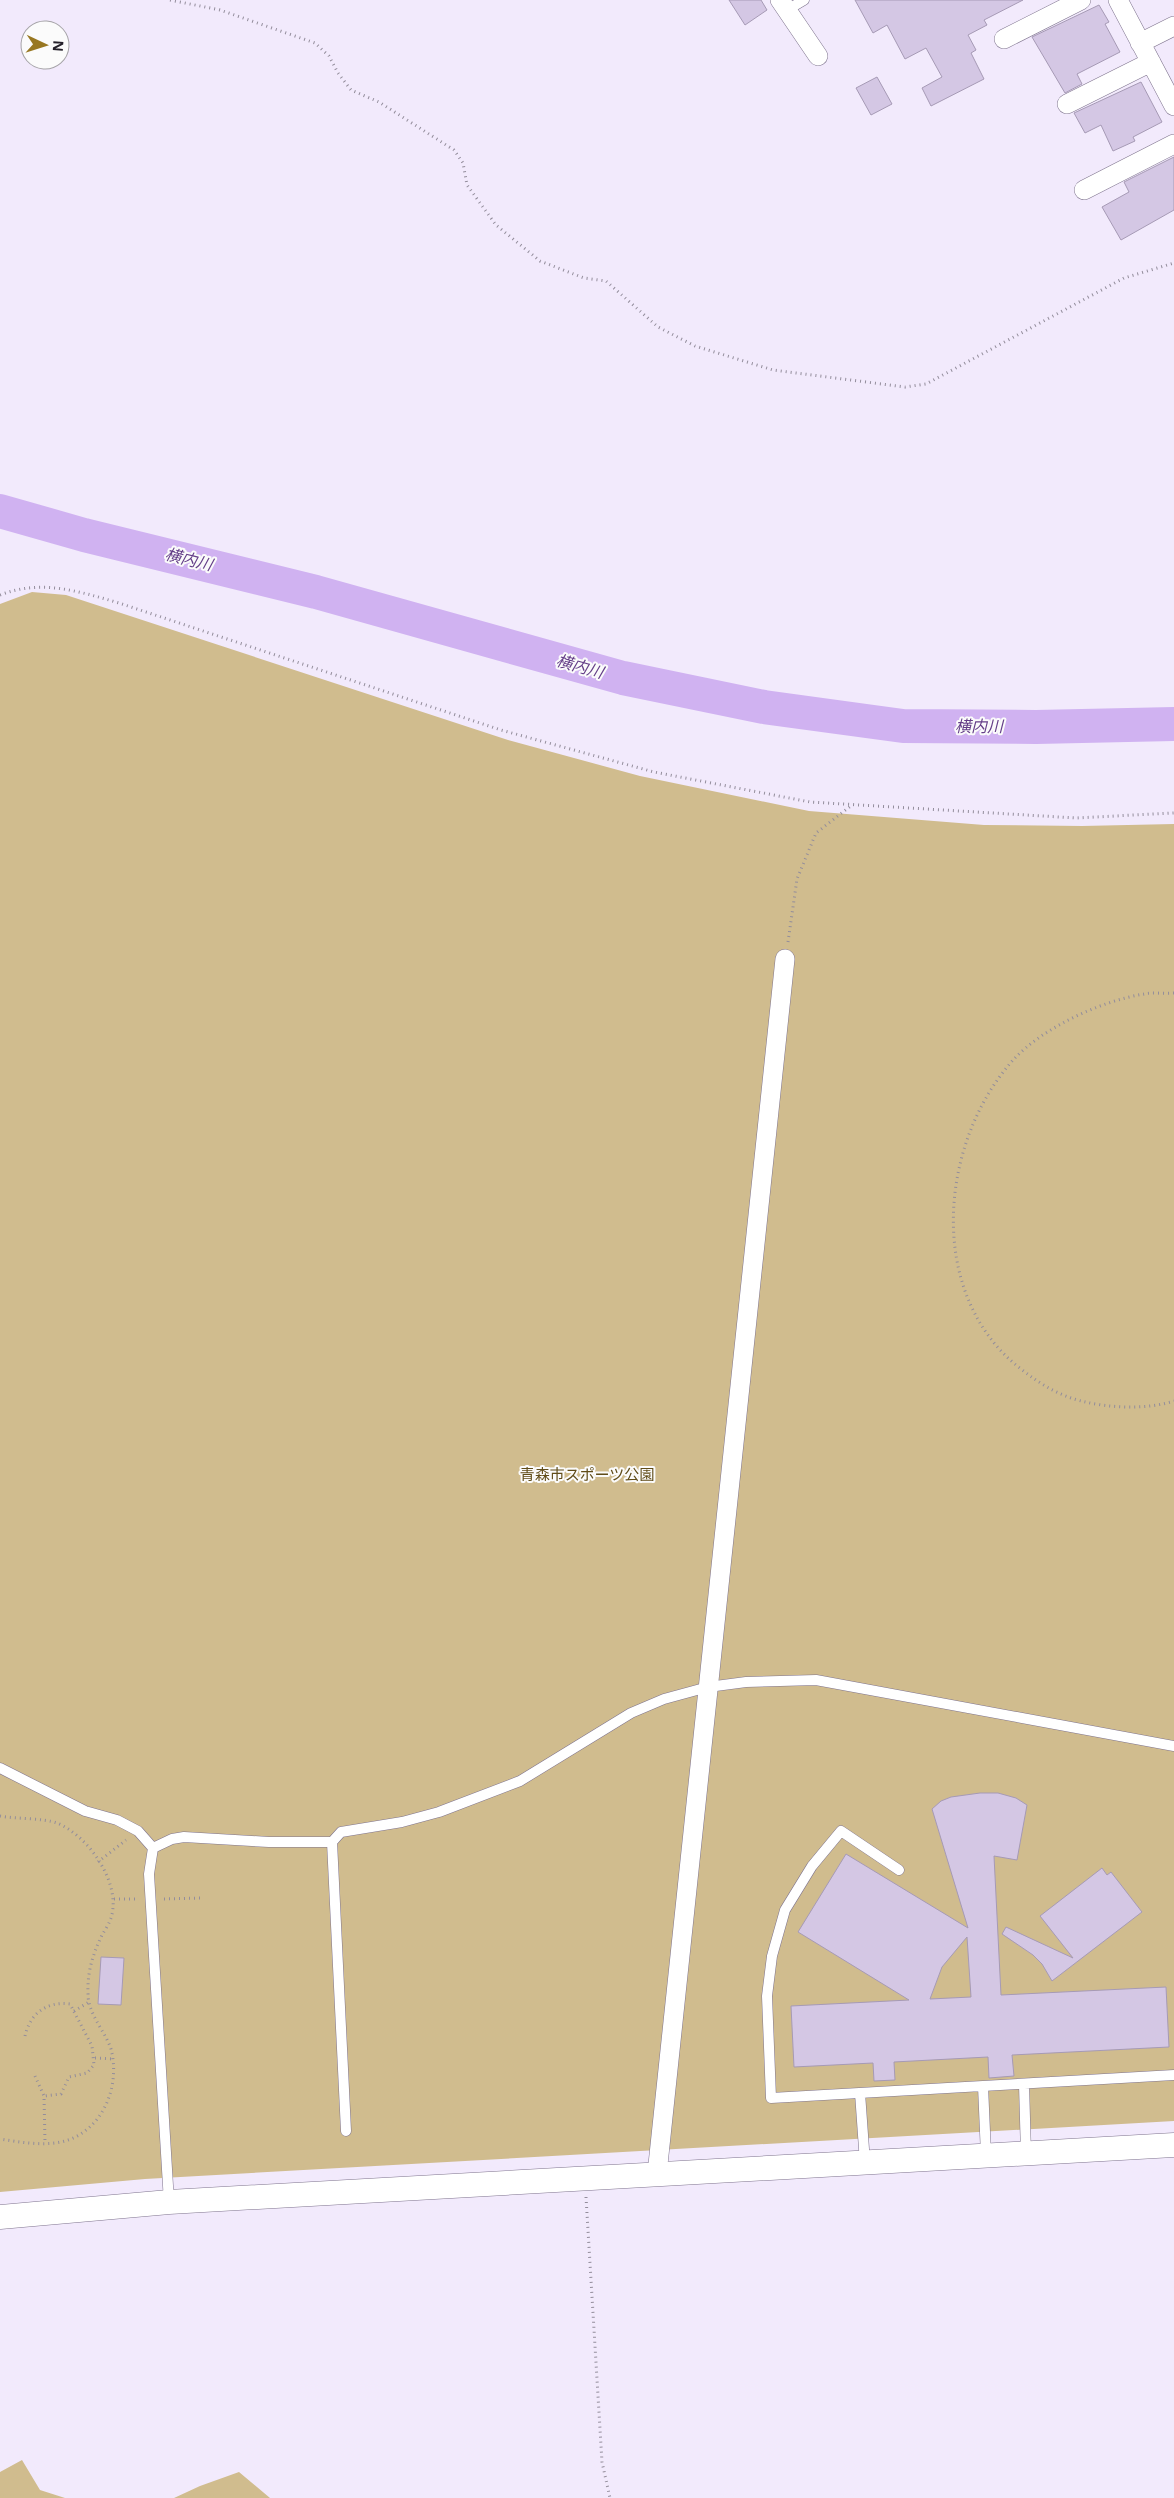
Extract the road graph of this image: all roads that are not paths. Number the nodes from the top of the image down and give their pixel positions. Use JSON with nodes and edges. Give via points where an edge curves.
{"nodes":[{"id":1,"x":804,"y":0,"type":"edge"},
{"id":2,"x":1081,"y":0,"type":"edge"},
{"id":3,"x":1118,"y":0,"type":"edge"},
{"id":4,"x":783,"y":5,"type":"edge"},
{"id":5,"x":1174,"y":26,"type":"edge"},
{"id":6,"x":1004,"y":39,"type":"dead end"},
{"id":7,"x":1140,"y":43,"type":"junction"},
{"id":8,"x":818,"y":56,"type":"dead end"},
{"id":9,"x":1151,"y":62,"type":"junction"},
{"id":10,"x":1068,"y":104,"type":"dead end"},
{"id":11,"x":1174,"y":106,"type":"edge"},
{"id":12,"x":1174,"y":144,"type":"edge"},
{"id":13,"x":1084,"y":190,"type":"dead end"},
{"id":14,"x":785,"y":959,"type":"road end"},
{"id":15,"x":708,"y":1687,"type":"junction"},
{"id":16,"x":1174,"y":1746,"type":"edge"},
{"id":17,"x":0,"y":1768,"type":"edge"},
{"id":18,"x":332,"y":1842,"type":"junction"},
{"id":19,"x":153,"y":1848,"type":"junction"},
{"id":20,"x":900,"y":1870,"type":"dead end"},
{"id":21,"x":1174,"y":2076,"type":"edge"},
{"id":22,"x":1024,"y":2084,"type":"junction"},
{"id":23,"x":983,"y":2086,"type":"junction"},
{"id":24,"x":860,"y":2093,"type":"junction"},
{"id":25,"x":346,"y":2130,"type":"dead end"},
{"id":26,"x":1174,"y":2146,"type":"edge"},
{"id":27,"x":1026,"y":2154,"type":"junction"},
{"id":28,"x":986,"y":2156,"type":"junction"},
{"id":29,"x":865,"y":2163,"type":"junction"},
{"id":30,"x":657,"y":2174,"type":"junction"},
{"id":31,"x":169,"y":2202,"type":"junction"},
{"id":32,"x":0,"y":2217,"type":"edge"}],
"edges":[{"from":1,"to":4,"type":"lane"},
{"from":2,"to":6,"type":"street"},
{"from":3,"to":7,"type":"street"},
{"from":4,"to":8,"type":"street"},
{"from":5,"to":7,"type":"street"},
{"from":7,"to":9,"type":"street"},
{"from":9,"to":10,"type":"street"},
{"from":9,"to":11,"type":"street"},
{"from":12,"to":13,"type":"street"},
{"from":14,"to":15,"type":"street"},
{"from":15,"to":16,"type":"lane","via":[[746,1682],[816,1680]]},
{"from":15,"to":18,"type":"lane","via":[[664,1699],[631,1713],[520,1781],[439,1812],[341,1832]]},
{"from":15,"to":30,"type":"street"},
{"from":17,"to":19,"type":"lane","via":[[85,1811],[117,1820],[138,1831]]},
{"from":18,"to":19,"type":"lane","via":[[172,1838]]},
{"from":18,"to":25,"type":"lane"},
{"from":19,"to":31,"type":"lane","via":[[149,1874]]},
{"from":20,"to":24,"type":"lane","via":[[841,1831],[812,1866],[785,1910],[772,1956],[767,1996],[771,2098]]},
{"from":21,"to":22,"type":"lane"},
{"from":22,"to":23,"type":"lane"},
{"from":22,"to":27,"type":"lane"},
{"from":23,"to":24,"type":"lane"},
{"from":23,"to":28,"type":"lane"},
{"from":24,"to":29,"type":"lane"},
{"from":26,"to":27,"type":"street"},
{"from":27,"to":28,"type":"street"},
{"from":28,"to":29,"type":"street"},
{"from":29,"to":30,"type":"street"},
{"from":30,"to":31,"type":"street"},
{"from":31,"to":32,"type":"street"}]}
